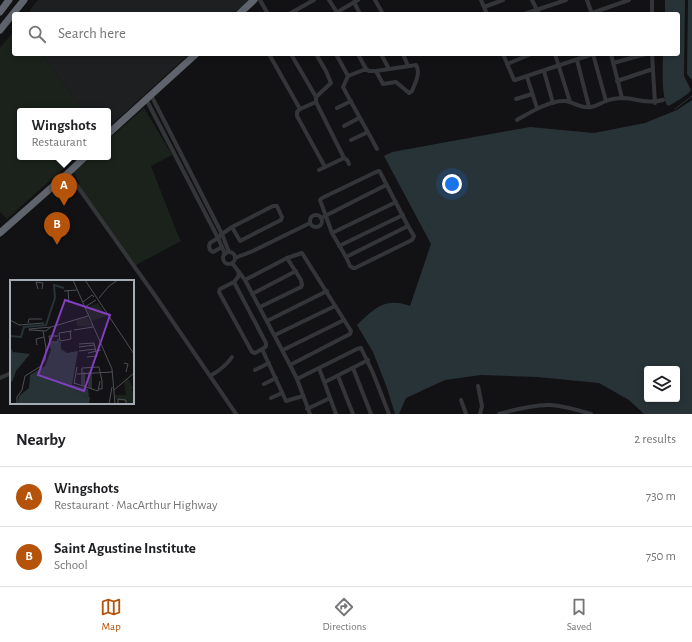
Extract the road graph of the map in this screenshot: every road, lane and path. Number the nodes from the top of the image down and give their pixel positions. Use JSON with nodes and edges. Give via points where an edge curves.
{"nodes":[{"id":1,"x":9,"y":0,"type":"edge"},
{"id":2,"x":24,"y":0,"type":"edge"},
{"id":3,"x":254,"y":0,"type":"edge"},
{"id":4,"x":260,"y":0,"type":"edge"},
{"id":5,"x":314,"y":0,"type":"edge"},
{"id":6,"x":329,"y":0,"type":"edge"},
{"id":7,"x":375,"y":0,"type":"edge"},
{"id":8,"x":481,"y":0,"type":"edge"},
{"id":9,"x":503,"y":0,"type":"edge"},
{"id":10,"x":532,"y":0,"type":"edge"},
{"id":11,"x":566,"y":0,"type":"edge"},
{"id":12,"x":587,"y":0,"type":"edge"},
{"id":13,"x":629,"y":0,"type":"edge"},
{"id":14,"x":652,"y":0,"type":"edge"},
{"id":15,"x":356,"y":1,"type":"edge"},
{"id":16,"x":484,"y":7,"type":"junction"},
{"id":17,"x":0,"y":12,"type":"edge"},
{"id":18,"x":14,"y":12,"type":"edge"},
{"id":19,"x":241,"y":12,"type":"edge"},
{"id":20,"x":267,"y":12,"type":"edge"},
{"id":21,"x":293,"y":12,"type":"edge"},
{"id":22,"x":336,"y":12,"type":"edge"},
{"id":23,"x":339,"y":12,"type":"edge"},
{"id":24,"x":359,"y":12,"type":"edge"},
{"id":25,"x":382,"y":12,"type":"edge"},
{"id":26,"x":486,"y":12,"type":"edge"},
{"id":27,"x":538,"y":12,"type":"edge"},
{"id":28,"x":591,"y":12,"type":"edge"},
{"id":29,"x":597,"y":12,"type":"edge"},
{"id":30,"x":651,"y":12,"type":"edge"},
{"id":31,"x":12,"y":15,"type":"edge"},
{"id":32,"x":0,"y":30,"type":"edge"},
{"id":33,"x":194,"y":56,"type":"edge"},
{"id":34,"x":270,"y":56,"type":"edge"},
{"id":35,"x":292,"y":56,"type":"edge"},
{"id":36,"x":317,"y":56,"type":"edge"},
{"id":37,"x":337,"y":56,"type":"edge"},
{"id":38,"x":359,"y":56,"type":"edge"},
{"id":39,"x":382,"y":56,"type":"edge"},
{"id":40,"x":404,"y":56,"type":"edge"},
{"id":41,"x":504,"y":56,"type":"edge"},
{"id":42,"x":526,"y":56,"type":"edge"},
{"id":43,"x":556,"y":56,"type":"edge"},
{"id":44,"x":587,"y":56,"type":"edge"},
{"id":45,"x":594,"y":56,"type":"edge"},
{"id":46,"x":611,"y":56,"type":"edge"},
{"id":47,"x":639,"y":56,"type":"edge"},
{"id":48,"x":652,"y":56,"type":"edge"},
{"id":49,"x":576,"y":60,"type":"junction"},
{"id":50,"x":613,"y":63,"type":"junction"},
{"id":51,"x":507,"y":64,"type":"junction"},
{"id":52,"x":408,"y":66,"type":"junction"},
{"id":53,"x":560,"y":66,"type":"junction"},
{"id":54,"x":653,"y":68,"type":"junction"},
{"id":55,"x":366,"y":69,"type":"junction"},
{"id":56,"x":389,"y":69,"type":"junction"},
{"id":57,"x":376,"y":71,"type":"junction"},
{"id":58,"x":544,"y":71,"type":"junction"},
{"id":59,"x":348,"y":76,"type":"junction"},
{"id":60,"x":527,"y":77,"type":"junction"},
{"id":61,"x":617,"y":80,"type":"junction"},
{"id":62,"x":532,"y":94,"type":"junction"},
{"id":63,"x":149,"y":97,"type":"junction"},
{"id":64,"x":622,"y":98,"type":"junction"},
{"id":65,"x":316,"y":99,"type":"junction"},
{"id":66,"x":516,"y":99,"type":"dead end"},
{"id":67,"x":663,"y":100,"type":"dead end"},
{"id":68,"x":606,"y":101,"type":"junction"},
{"id":69,"x":351,"y":102,"type":"junction"},
{"id":70,"x":570,"y":102,"type":"junction"},
{"id":71,"x":655,"y":102,"type":"junction"},
{"id":72,"x":553,"y":103,"type":"junction"},
{"id":73,"x":157,"y":106,"type":"junction"},
{"id":74,"x":590,"y":107,"type":"junction"},
{"id":75,"x":337,"y":108,"type":"dead end"},
{"id":76,"x":537,"y":108,"type":"junction"},
{"id":77,"x":151,"y":109,"type":"junction"},
{"id":78,"x":300,"y":109,"type":"junction"},
{"id":79,"x":359,"y":118,"type":"junction"},
{"id":80,"x":517,"y":120,"type":"dead end"},
{"id":81,"x":166,"y":124,"type":"junction"},
{"id":82,"x":344,"y":126,"type":"dead end"},
{"id":83,"x":161,"y":127,"type":"junction"},
{"id":84,"x":111,"y":131,"type":"edge"},
{"id":85,"x":368,"y":132,"type":"junction"},
{"id":86,"x":351,"y":140,"type":"dead end"},
{"id":87,"x":377,"y":149,"type":"dead end"},
{"id":88,"x":344,"y":158,"type":"junction"},
{"id":89,"x":82,"y":160,"type":"edge"},
{"id":90,"x":349,"y":164,"type":"dead end"},
{"id":91,"x":325,"y":167,"type":"junction"},
{"id":92,"x":189,"y":169,"type":"junction"},
{"id":93,"x":319,"y":170,"type":"dead end"},
{"id":94,"x":184,"y":171,"type":"junction"},
{"id":95,"x":68,"y":173,"type":"junction"},
{"id":96,"x":386,"y":185,"type":"junction"},
{"id":97,"x":396,"y":202,"type":"junction"},
{"id":98,"x":403,"y":215,"type":"junction"},
{"id":99,"x":326,"y":216,"type":"junction"},
{"id":100,"x":321,"y":218,"type":"junction"},
{"id":101,"x":310,"y":223,"type":"junction"},
{"id":102,"x":408,"y":226,"type":"junction"},
{"id":103,"x":232,"y":227,"type":"junction"},
{"id":104,"x":0,"y":233,"type":"edge"},
{"id":105,"x":332,"y":233,"type":"junction"},
{"id":106,"x":222,"y":234,"type":"junction"},
{"id":107,"x":218,"y":238,"type":"junction"},
{"id":108,"x":339,"y":246,"type":"junction"},
{"id":109,"x":222,"y":247,"type":"junction"},
{"id":110,"x":227,"y":253,"type":"junction"},
{"id":111,"x":346,"y":257,"type":"junction"},
{"id":112,"x":235,"y":258,"type":"junction"},
{"id":113,"x":287,"y":258,"type":"junction"},
{"id":114,"x":232,"y":263,"type":"junction"},
{"id":115,"x":296,"y":271,"type":"junction"},
{"id":116,"x":239,"y":272,"type":"junction"},
{"id":117,"x":245,"y":280,"type":"junction"},
{"id":118,"x":234,"y":282,"type":"junction"},
{"id":119,"x":327,"y":291,"type":"junction"},
{"id":120,"x":252,"y":294,"type":"junction"},
{"id":121,"x":335,"y":306,"type":"junction"},
{"id":122,"x":260,"y":307,"type":"junction"},
{"id":123,"x":344,"y":320,"type":"junction"},
{"id":124,"x":268,"y":321,"type":"junction"},
{"id":125,"x":275,"y":335,"type":"junction"},
{"id":126,"x":262,"y":349,"type":"junction"},
{"id":127,"x":283,"y":350,"type":"junction"},
{"id":128,"x":232,"y":357,"type":"dead end"},
{"id":129,"x":368,"y":360,"type":"junction"},
{"id":130,"x":269,"y":363,"type":"junction"},
{"id":131,"x":290,"y":365,"type":"junction"},
{"id":132,"x":319,"y":368,"type":"junction"},
{"id":133,"x":353,"y":368,"type":"junction"},
{"id":134,"x":256,"y":370,"type":"dead end"},
{"id":135,"x":10,"y":373,"type":"edge"},
{"id":136,"x":210,"y":376,"type":"junction"},
{"id":137,"x":338,"y":376,"type":"junction"},
{"id":138,"x":0,"y":378,"type":"edge"},
{"id":139,"x":276,"y":378,"type":"junction"},
{"id":140,"x":297,"y":380,"type":"junction"},
{"id":141,"x":325,"y":382,"type":"junction"},
{"id":142,"x":264,"y":384,"type":"dead end"},
{"id":143,"x":478,"y":386,"type":"dead end"},
{"id":144,"x":282,"y":393,"type":"junction"},
{"id":145,"x":303,"y":396,"type":"junction"},
{"id":146,"x":271,"y":398,"type":"dead end"},
{"id":147,"x":330,"y":398,"type":"junction"},
{"id":148,"x":462,"y":400,"type":"dead end"},
{"id":149,"x":307,"y":409,"type":"junction"},
{"id":150,"x":236,"y":414,"type":"edge"},
{"id":151,"x":310,"y":414,"type":"edge"},
{"id":152,"x":336,"y":414,"type":"edge"},
{"id":153,"x":353,"y":414,"type":"edge"},
{"id":154,"x":371,"y":414,"type":"edge"},
{"id":155,"x":389,"y":414,"type":"edge"},
{"id":156,"x":466,"y":414,"type":"edge"},
{"id":157,"x":480,"y":414,"type":"edge"},
{"id":158,"x":499,"y":414,"type":"edge"},
{"id":159,"x":591,"y":414,"type":"edge"}],
"edges":[{"from":1,"to":17,"type":"highway"},
{"from":2,"to":18,"type":"highway"},
{"from":3,"to":19,"type":"highway"},
{"from":4,"to":20,"type":"street"},
{"from":5,"to":21,"type":"street"},
{"from":6,"to":22,"type":"street"},
{"from":7,"to":25,"type":"street"},
{"from":8,"to":16,"type":"street"},
{"from":9,"to":16,"type":"street"},
{"from":10,"to":27,"type":"street"},
{"from":11,"to":27,"type":"street"},
{"from":12,"to":28,"type":"street"},
{"from":13,"to":29,"type":"street"},
{"from":14,"to":30,"type":"street"},
{"from":15,"to":23,"type":"street"},
{"from":15,"to":24,"type":"street"},
{"from":16,"to":26,"type":"street"},
{"from":31,"to":32,"type":"highway"},
{"from":33,"to":63,"type":"highway"},
{"from":34,"to":78,"type":"street"},
{"from":35,"to":65,"type":"street"},
{"from":36,"to":65,"type":"street","via":[[331,83]]},
{"from":37,"to":59,"type":"street"},
{"from":38,"to":55,"type":"street"},
{"from":39,"to":56,"type":"street"},
{"from":40,"to":52,"type":"street"},
{"from":41,"to":51,"type":"street"},
{"from":42,"to":51,"type":"street"},
{"from":43,"to":53,"type":"street"},
{"from":44,"to":49,"type":"street"},
{"from":45,"to":68,"type":"street"},
{"from":46,"to":50,"type":"street"},
{"from":47,"to":50,"type":"street"},
{"from":48,"to":54,"type":"street"},
{"from":49,"to":53,"type":"street"},
{"from":49,"to":74,"type":"street"},
{"from":50,"to":61,"type":"street"},
{"from":51,"to":60,"type":"street","via":[[514,80]]},
{"from":52,"to":56,"type":"street"},
{"from":52,"to":57,"type":"street","via":[[416,65],[418,68],[417,78],[409,93],[396,82],[383,84]]},
{"from":53,"to":58,"type":"street"},
{"from":53,"to":70,"type":"street"},
{"from":54,"to":61,"type":"street"},
{"from":54,"to":71,"type":"street"},
{"from":55,"to":57,"type":"street"},
{"from":55,"to":59,"type":"street"},
{"from":56,"to":57,"type":"street"},
{"from":58,"to":60,"type":"street"},
{"from":58,"to":72,"type":"street"},
{"from":59,"to":69,"type":"street","via":[[343,87]]},
{"from":60,"to":62,"type":"street"},
{"from":61,"to":64,"type":"street"},
{"from":62,"to":66,"type":"street"},
{"from":62,"to":76,"type":"street"},
{"from":63,"to":73,"type":"street"},
{"from":63,"to":77,"type":"street"},
{"from":63,"to":84,"type":"highway"},
{"from":64,"to":68,"type":"street"},
{"from":64,"to":71,"type":"street"},
{"from":65,"to":78,"type":"street"},
{"from":65,"to":88,"type":"street"},
{"from":67,"to":71,"type":"street"},
{"from":68,"to":74,"type":"street"},
{"from":69,"to":75,"type":"street"},
{"from":69,"to":79,"type":"street"},
{"from":70,"to":72,"type":"street"},
{"from":70,"to":74,"type":"street"},
{"from":72,"to":76,"type":"street"},
{"from":73,"to":77,"type":"street"},
{"from":73,"to":81,"type":"street"},
{"from":76,"to":80,"type":"street"},
{"from":77,"to":83,"type":"street"},
{"from":78,"to":91,"type":"street","via":[[297,116]]},
{"from":79,"to":82,"type":"street"},
{"from":79,"to":85,"type":"street"},
{"from":81,"to":83,"type":"street"},
{"from":81,"to":92,"type":"street"},
{"from":83,"to":94,"type":"street"},
{"from":85,"to":86,"type":"street"},
{"from":85,"to":87,"type":"street"},
{"from":88,"to":90,"type":"street"},
{"from":88,"to":91,"type":"street"},
{"from":89,"to":95,"type":"highway"},
{"from":91,"to":93,"type":"street"},
{"from":92,"to":94,"type":"street"},
{"from":92,"to":106,"type":"street"},
{"from":94,"to":107,"type":"street"},
{"from":95,"to":104,"type":"highway"},
{"from":95,"to":136,"type":"street"},
{"from":96,"to":97,"type":"street"},
{"from":96,"to":99,"type":"street"},
{"from":96,"to":99,"type":"street","via":[[377,171],[322,198]]},
{"from":97,"to":98,"type":"street"},
{"from":97,"to":105,"type":"street"},
{"from":98,"to":102,"type":"street"},
{"from":98,"to":108,"type":"street"},
{"from":99,"to":100,"type":"street"},
{"from":99,"to":105,"type":"street"},
{"from":100,"to":101,"type":"street","via":[[314,216]]},
{"from":100,"to":101,"type":"street","via":[[318,227]]},
{"from":101,"to":112,"type":"street"},
{"from":102,"to":111,"type":"street"},
{"from":102,"to":111,"type":"street","via":[[414,236],[412,240],[352,268]]},
{"from":103,"to":103,"type":"street","via":[[274,206],[277,206],[282,217],[281,220],[240,241]]},
{"from":103,"to":106,"type":"street"},
{"from":105,"to":108,"type":"street"},
{"from":106,"to":107,"type":"street"},
{"from":106,"to":110,"type":"street"},
{"from":107,"to":109,"type":"street"},
{"from":107,"to":109,"type":"street","via":[[210,243],[210,250],[213,252]]},
{"from":108,"to":111,"type":"street"},
{"from":109,"to":110,"type":"street"},
{"from":110,"to":112,"type":"street","via":[[233,253]]},
{"from":110,"to":114,"type":"street","via":[[223,258],[228,264]]},
{"from":112,"to":114,"type":"street"},
{"from":113,"to":115,"type":"street"},
{"from":113,"to":117,"type":"street"},
{"from":113,"to":119,"type":"street","via":[[302,253]]},
{"from":114,"to":116,"type":"street"},
{"from":115,"to":120,"type":"street"},
{"from":115,"to":122,"type":"street","via":[[301,280],[301,287]]},
{"from":116,"to":117,"type":"street"},
{"from":116,"to":118,"type":"street"},
{"from":117,"to":120,"type":"street"},
{"from":118,"to":126,"type":"street","via":[[266,343]]},
{"from":118,"to":126,"type":"street","via":[[219,292],[252,352]]},
{"from":119,"to":121,"type":"street"},
{"from":119,"to":124,"type":"street"},
{"from":120,"to":122,"type":"street"},
{"from":121,"to":123,"type":"street"},
{"from":121,"to":125,"type":"street"},
{"from":122,"to":124,"type":"street"},
{"from":123,"to":127,"type":"street"},
{"from":123,"to":131,"type":"street","via":[[351,331],[350,334]]},
{"from":124,"to":125,"type":"street"},
{"from":125,"to":127,"type":"street"},
{"from":126,"to":130,"type":"street"},
{"from":127,"to":131,"type":"street"},
{"from":128,"to":136,"type":"street","via":[[223,368]]},
{"from":129,"to":132,"type":"street","via":[[359,348]]},
{"from":129,"to":133,"type":"street"},
{"from":129,"to":155,"type":"street"},
{"from":130,"to":134,"type":"street"},
{"from":130,"to":139,"type":"street"},
{"from":131,"to":140,"type":"street"},
{"from":132,"to":140,"type":"street"},
{"from":132,"to":141,"type":"street"},
{"from":133,"to":137,"type":"street"},
{"from":133,"to":154,"type":"street"},
{"from":135,"to":138,"type":"street"},
{"from":136,"to":150,"type":"street"},
{"from":137,"to":141,"type":"street"},
{"from":137,"to":153,"type":"street"},
{"from":139,"to":142,"type":"street"},
{"from":139,"to":144,"type":"street"},
{"from":140,"to":145,"type":"street"},
{"from":141,"to":147,"type":"street"},
{"from":143,"to":157,"type":"street","via":[[482,406]]},
{"from":144,"to":145,"type":"street","via":[[286,401]]},
{"from":144,"to":146,"type":"street"},
{"from":145,"to":149,"type":"street"},
{"from":147,"to":149,"type":"street"},
{"from":147,"to":152,"type":"street"},
{"from":148,"to":156,"type":"street"},
{"from":149,"to":151,"type":"street"},
{"from":158,"to":159,"type":"street","via":[[550,405]]}]}
